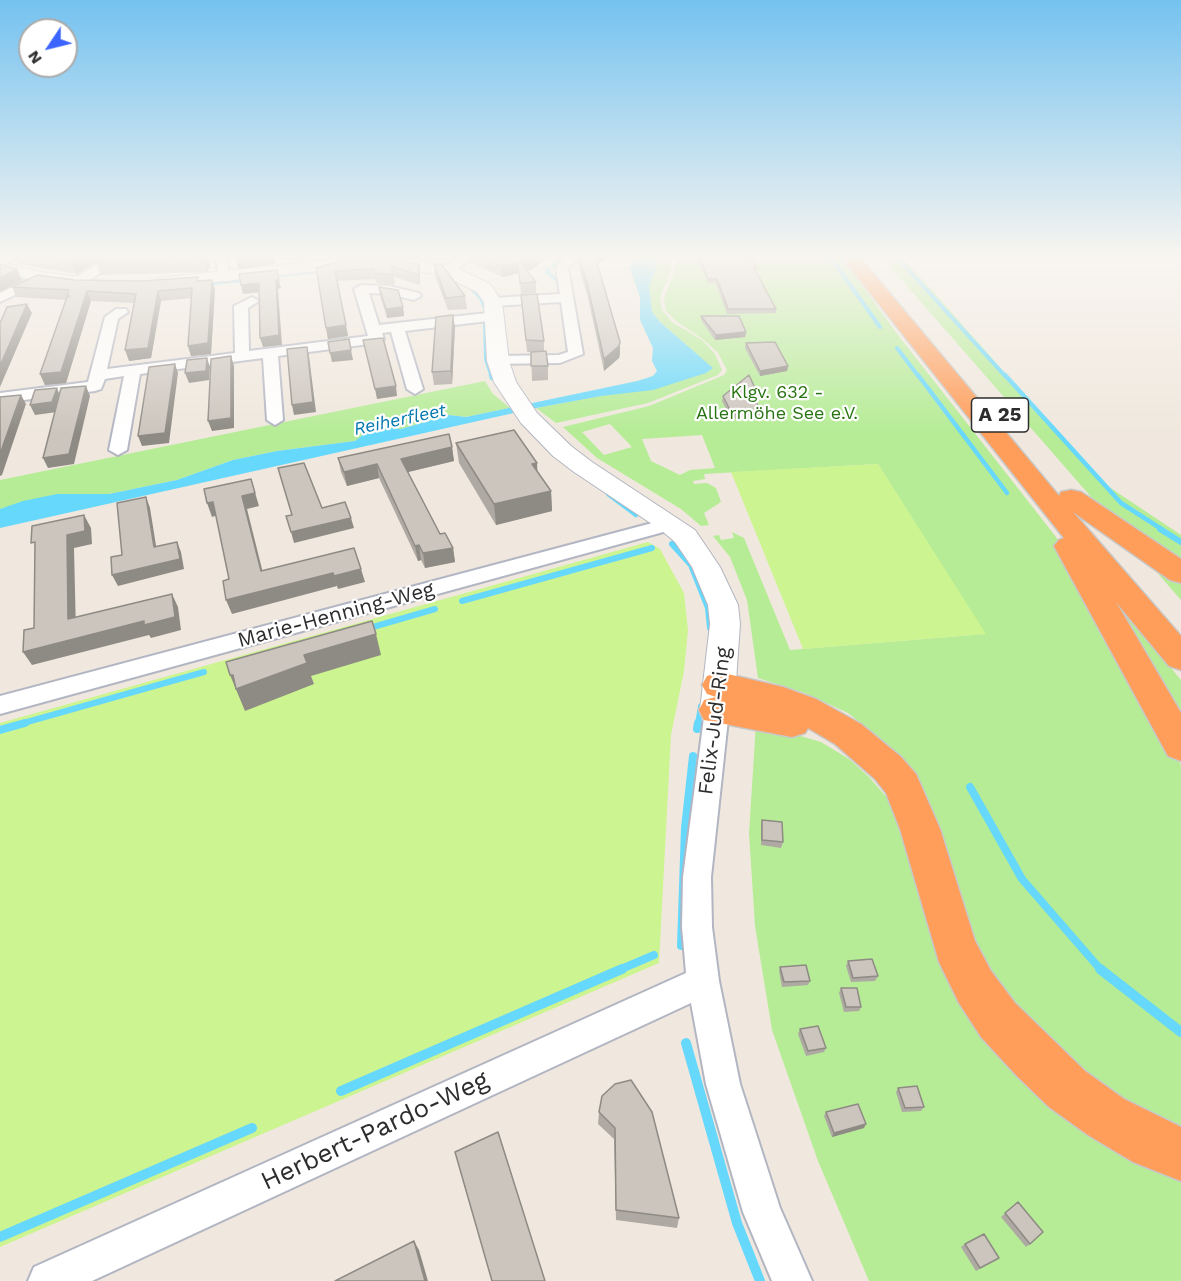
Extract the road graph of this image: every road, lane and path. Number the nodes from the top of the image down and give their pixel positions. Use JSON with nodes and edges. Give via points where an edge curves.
{"nodes":[{"id":1,"x":116,"y":315,"type":"edge"},
{"id":2,"x":241,"y":315,"type":"edge"},
{"id":3,"x":369,"y":315,"type":"edge"},
{"id":4,"x":471,"y":315,"type":"edge"},
{"id":5,"x":495,"y":315,"type":"edge"},
{"id":6,"x":570,"y":315,"type":"edge"},
{"id":7,"x":900,"y":315,"type":"edge"},
{"id":8,"x":914,"y":315,"type":"edge"},
{"id":9,"x":398,"y":332,"type":"junction"},
{"id":10,"x":375,"y":335,"type":"junction"},
{"id":11,"x":270,"y":353,"type":"junction"},
{"id":12,"x":242,"y":356,"type":"junction"},
{"id":13,"x":498,"y":362,"type":"junction"},
{"id":14,"x":131,"y":376,"type":"junction"},
{"id":15,"x":97,"y":380,"type":"junction"},
{"id":16,"x":415,"y":389,"type":"dead end"},
{"id":17,"x":0,"y":398,"type":"edge"},
{"id":18,"x":275,"y":420,"type":"dead end"},
{"id":19,"x":118,"y":450,"type":"dead end"},
{"id":20,"x":1059,"y":500,"type":"junction"},
{"id":21,"x":671,"y":524,"type":"junction"},
{"id":22,"x":1181,"y":573,"type":"edge"},
{"id":23,"x":1181,"y":622,"type":"edge"},
{"id":24,"x":1181,"y":658,"type":"edge"},
{"id":25,"x":718,"y":697,"type":"junction"},
{"id":26,"x":0,"y":705,"type":"edge"},
{"id":27,"x":1181,"y":746,"type":"edge"},
{"id":28,"x":703,"y":981,"type":"junction"},
{"id":29,"x":1181,"y":1154,"type":"edge"},
{"id":30,"x":48,"y":1281,"type":"edge"},
{"id":31,"x":792,"y":1281,"type":"edge"}],
"edges":[{"from":1,"to":15,"type":"street","via":[[112,317]]},
{"from":2,"to":12,"type":"street"},
{"from":3,"to":10,"type":"street"},
{"from":4,"to":9,"type":"street"},
{"from":5,"to":13,"type":"street","name":"Felix-Jud-Ring"},
{"from":6,"to":13,"type":"street","via":[[576,354],[560,359]]},
{"from":7,"to":20,"type":"highway","number":"A 25"},
{"from":8,"to":20,"type":"highway","number":"A 25"},
{"from":9,"to":10,"type":"street"},
{"from":9,"to":16,"type":"street"},
{"from":10,"to":11,"type":"street"},
{"from":11,"to":12,"type":"street"},
{"from":11,"to":18,"type":"street"},
{"from":12,"to":14,"type":"street"},
{"from":13,"to":21,"type":"street","name":"Felix-Jud-Ring","via":[[522,409],[562,451]]},
{"from":14,"to":15,"type":"street"},
{"from":14,"to":19,"type":"street"},
{"from":15,"to":17,"type":"street"},
{"from":20,"to":22,"type":"highway"},
{"from":20,"to":23,"type":"highway","number":"A 25"},
{"from":20,"to":24,"type":"highway","number":"A 25"},
{"from":20,"to":27,"type":"highway","via":[[1079,567]]},
{"from":21,"to":25,"type":"street","name":"Felix-Jud-Ring","via":[[697,551],[723,605],[725,638]]},
{"from":21,"to":26,"type":"street","name":"Marie-Henning-Weg"},
{"from":25,"to":28,"type":"street","name":"Felix-Jud-Ring","via":[[697,877]]},
{"from":25,"to":29,"type":"highway","via":[[808,728],[849,747],[902,786],[921,829],[955,947],[975,987],[998,1020],[1067,1089],[1106,1117]]},
{"from":28,"to":30,"type":"street","name":"Herbert-Pardo-Weg"},
{"from":28,"to":31,"type":"street","name":"Felix-Jud-Ring","via":[[723,1084],[762,1212]]}]}
